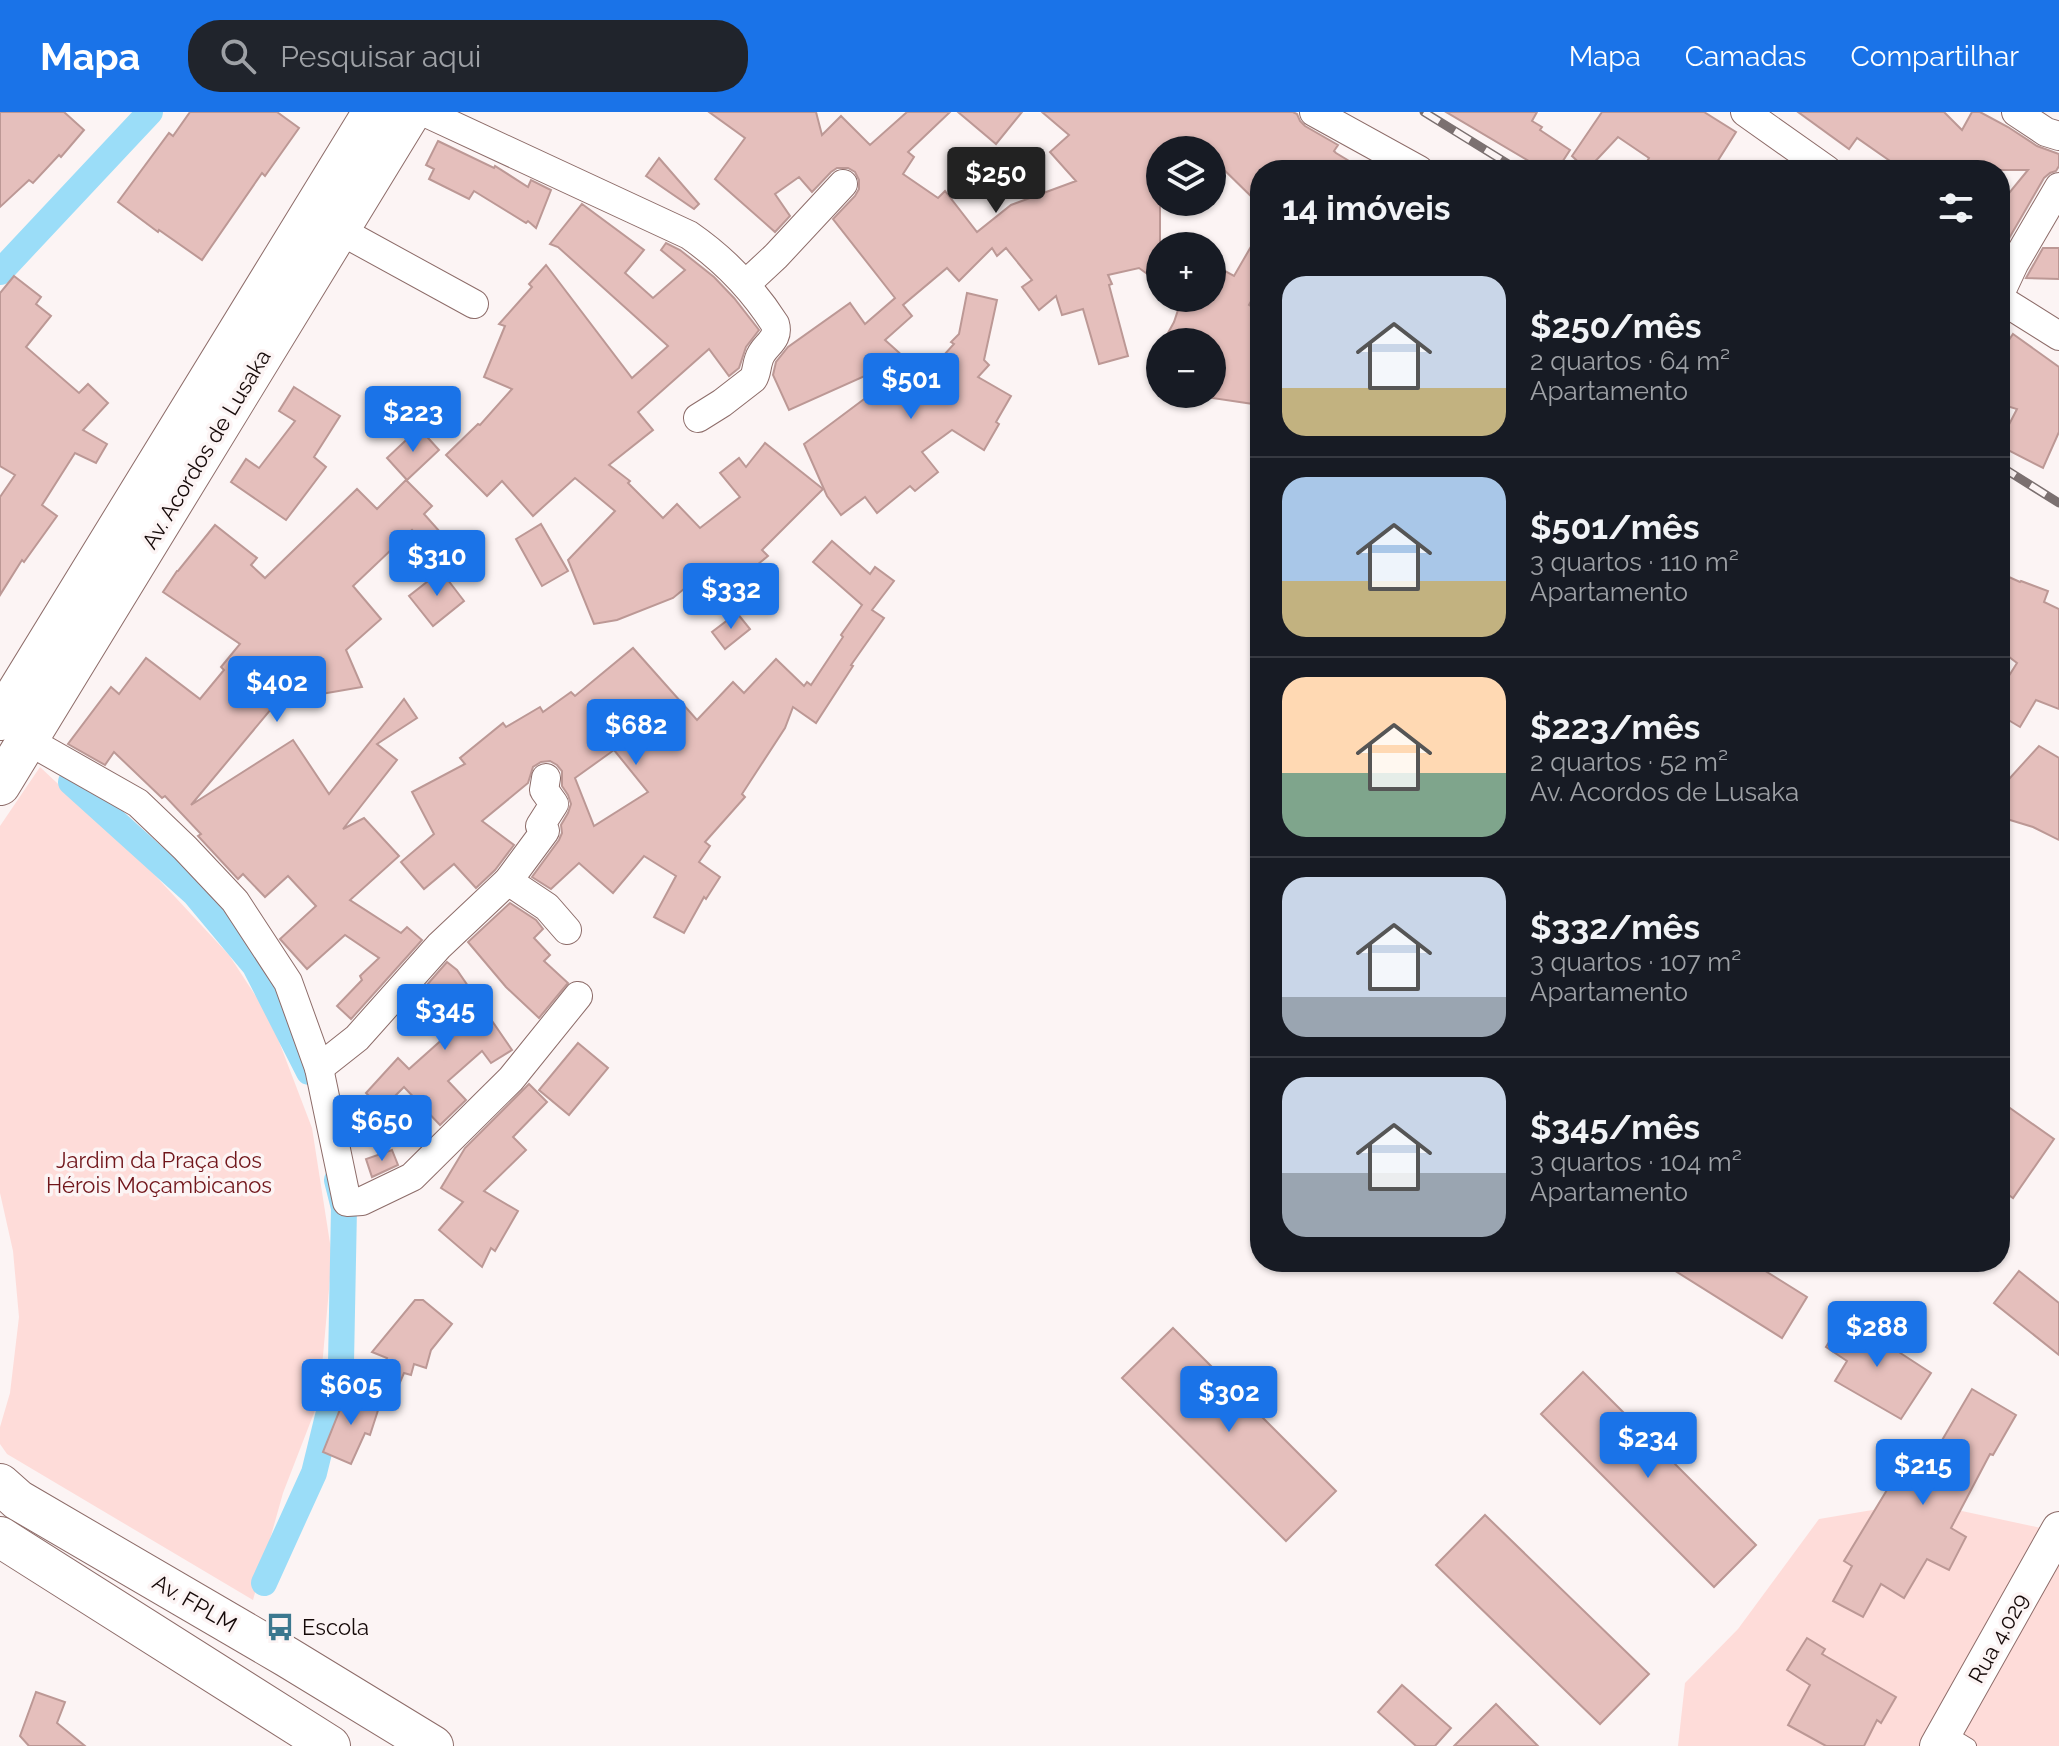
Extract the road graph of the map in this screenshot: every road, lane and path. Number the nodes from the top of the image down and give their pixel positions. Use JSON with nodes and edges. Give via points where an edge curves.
{"nodes":[{"id":1,"x":373,"y":112,"type":"edge"},
{"id":2,"x":411,"y":112,"type":"edge"},
{"id":3,"x":424,"y":112,"type":"edge"},
{"id":4,"x":1314,"y":112,"type":"edge"},
{"id":5,"x":1745,"y":112,"type":"edge"},
{"id":6,"x":2016,"y":112,"type":"edge"},
{"id":7,"x":2059,"y":136,"type":"edge"},
{"id":8,"x":1401,"y":160,"type":"edge"},
{"id":9,"x":1813,"y":160,"type":"edge"},
{"id":10,"x":843,"y":184,"type":"dead end"},
{"id":11,"x":2059,"y":187,"type":"edge"},
{"id":12,"x":339,"y":230,"type":"junction"},
{"id":13,"x":2010,"y":273,"type":"edge"},
{"id":14,"x":746,"y":284,"type":"junction"},
{"id":15,"x":2010,"y":303,"type":"edge"},
{"id":16,"x":474,"y":304,"type":"dead end"},
{"id":17,"x":2059,"y":336,"type":"edge"},
{"id":18,"x":698,"y":418,"type":"dead end"},
{"id":19,"x":14,"y":730,"type":"edge"},
{"id":20,"x":546,"y":778,"type":"dead end"},
{"id":21,"x":0,"y":785,"type":"edge"},
{"id":22,"x":508,"y":881,"type":"junction"},
{"id":23,"x":567,"y":930,"type":"dead end"},
{"id":24,"x":578,"y":996,"type":"dead end"},
{"id":25,"x":319,"y":1068,"type":"junction"},
{"id":26,"x":0,"y":1484,"type":"edge"},
{"id":27,"x":2059,"y":1529,"type":"edge"},
{"id":28,"x":0,"y":1537,"type":"edge"},
{"id":29,"x":1951,"y":1741,"type":"edge"},
{"id":30,"x":327,"y":1745,"type":"edge"},
{"id":31,"x":433,"y":1746,"type":"edge"}],
"edges":[{"from":1,"to":19,"type":"main road","name":"Av. Acordos de Lusaka"},
{"from":2,"to":12,"type":"main road","name":"Av. Acordos de Lusaka"},
{"from":3,"to":14,"type":"street","via":[[689,235]]},
{"from":4,"to":8,"type":"street"},
{"from":5,"to":9,"type":"street"},
{"from":6,"to":7,"type":"street"},
{"from":10,"to":14,"type":"street"},
{"from":11,"to":13,"type":"street"},
{"from":12,"to":16,"type":"street"},
{"from":12,"to":19,"type":"main road","name":"Av. Acordos de Lusaka"},
{"from":14,"to":18,"type":"street","via":[[775,324],[775,337],[753,379]]},
{"from":15,"to":17,"type":"street"},
{"from":19,"to":21,"type":"main road","name":"Av. Acordos de Lusaka"},
{"from":19,"to":25,"type":"street","via":[[138,803],[235,901],[288,982]]},
{"from":20,"to":22,"type":"street","via":[[544,790],[554,804],[540,826],[545,831]]},
{"from":22,"to":23,"type":"street","via":[[547,907]]},
{"from":22,"to":25,"type":"street","via":[[439,946],[357,1038]]},
{"from":24,"to":25,"type":"street","via":[[511,1079],[412,1177],[362,1201],[347,1202]]},
{"from":26,"to":31,"type":"main road","name":"Av. FPLM","via":[[18,1500]]},
{"from":27,"to":29,"type":"street","name":"Rua 4.029"},
{"from":28,"to":30,"type":"main road"}]}
